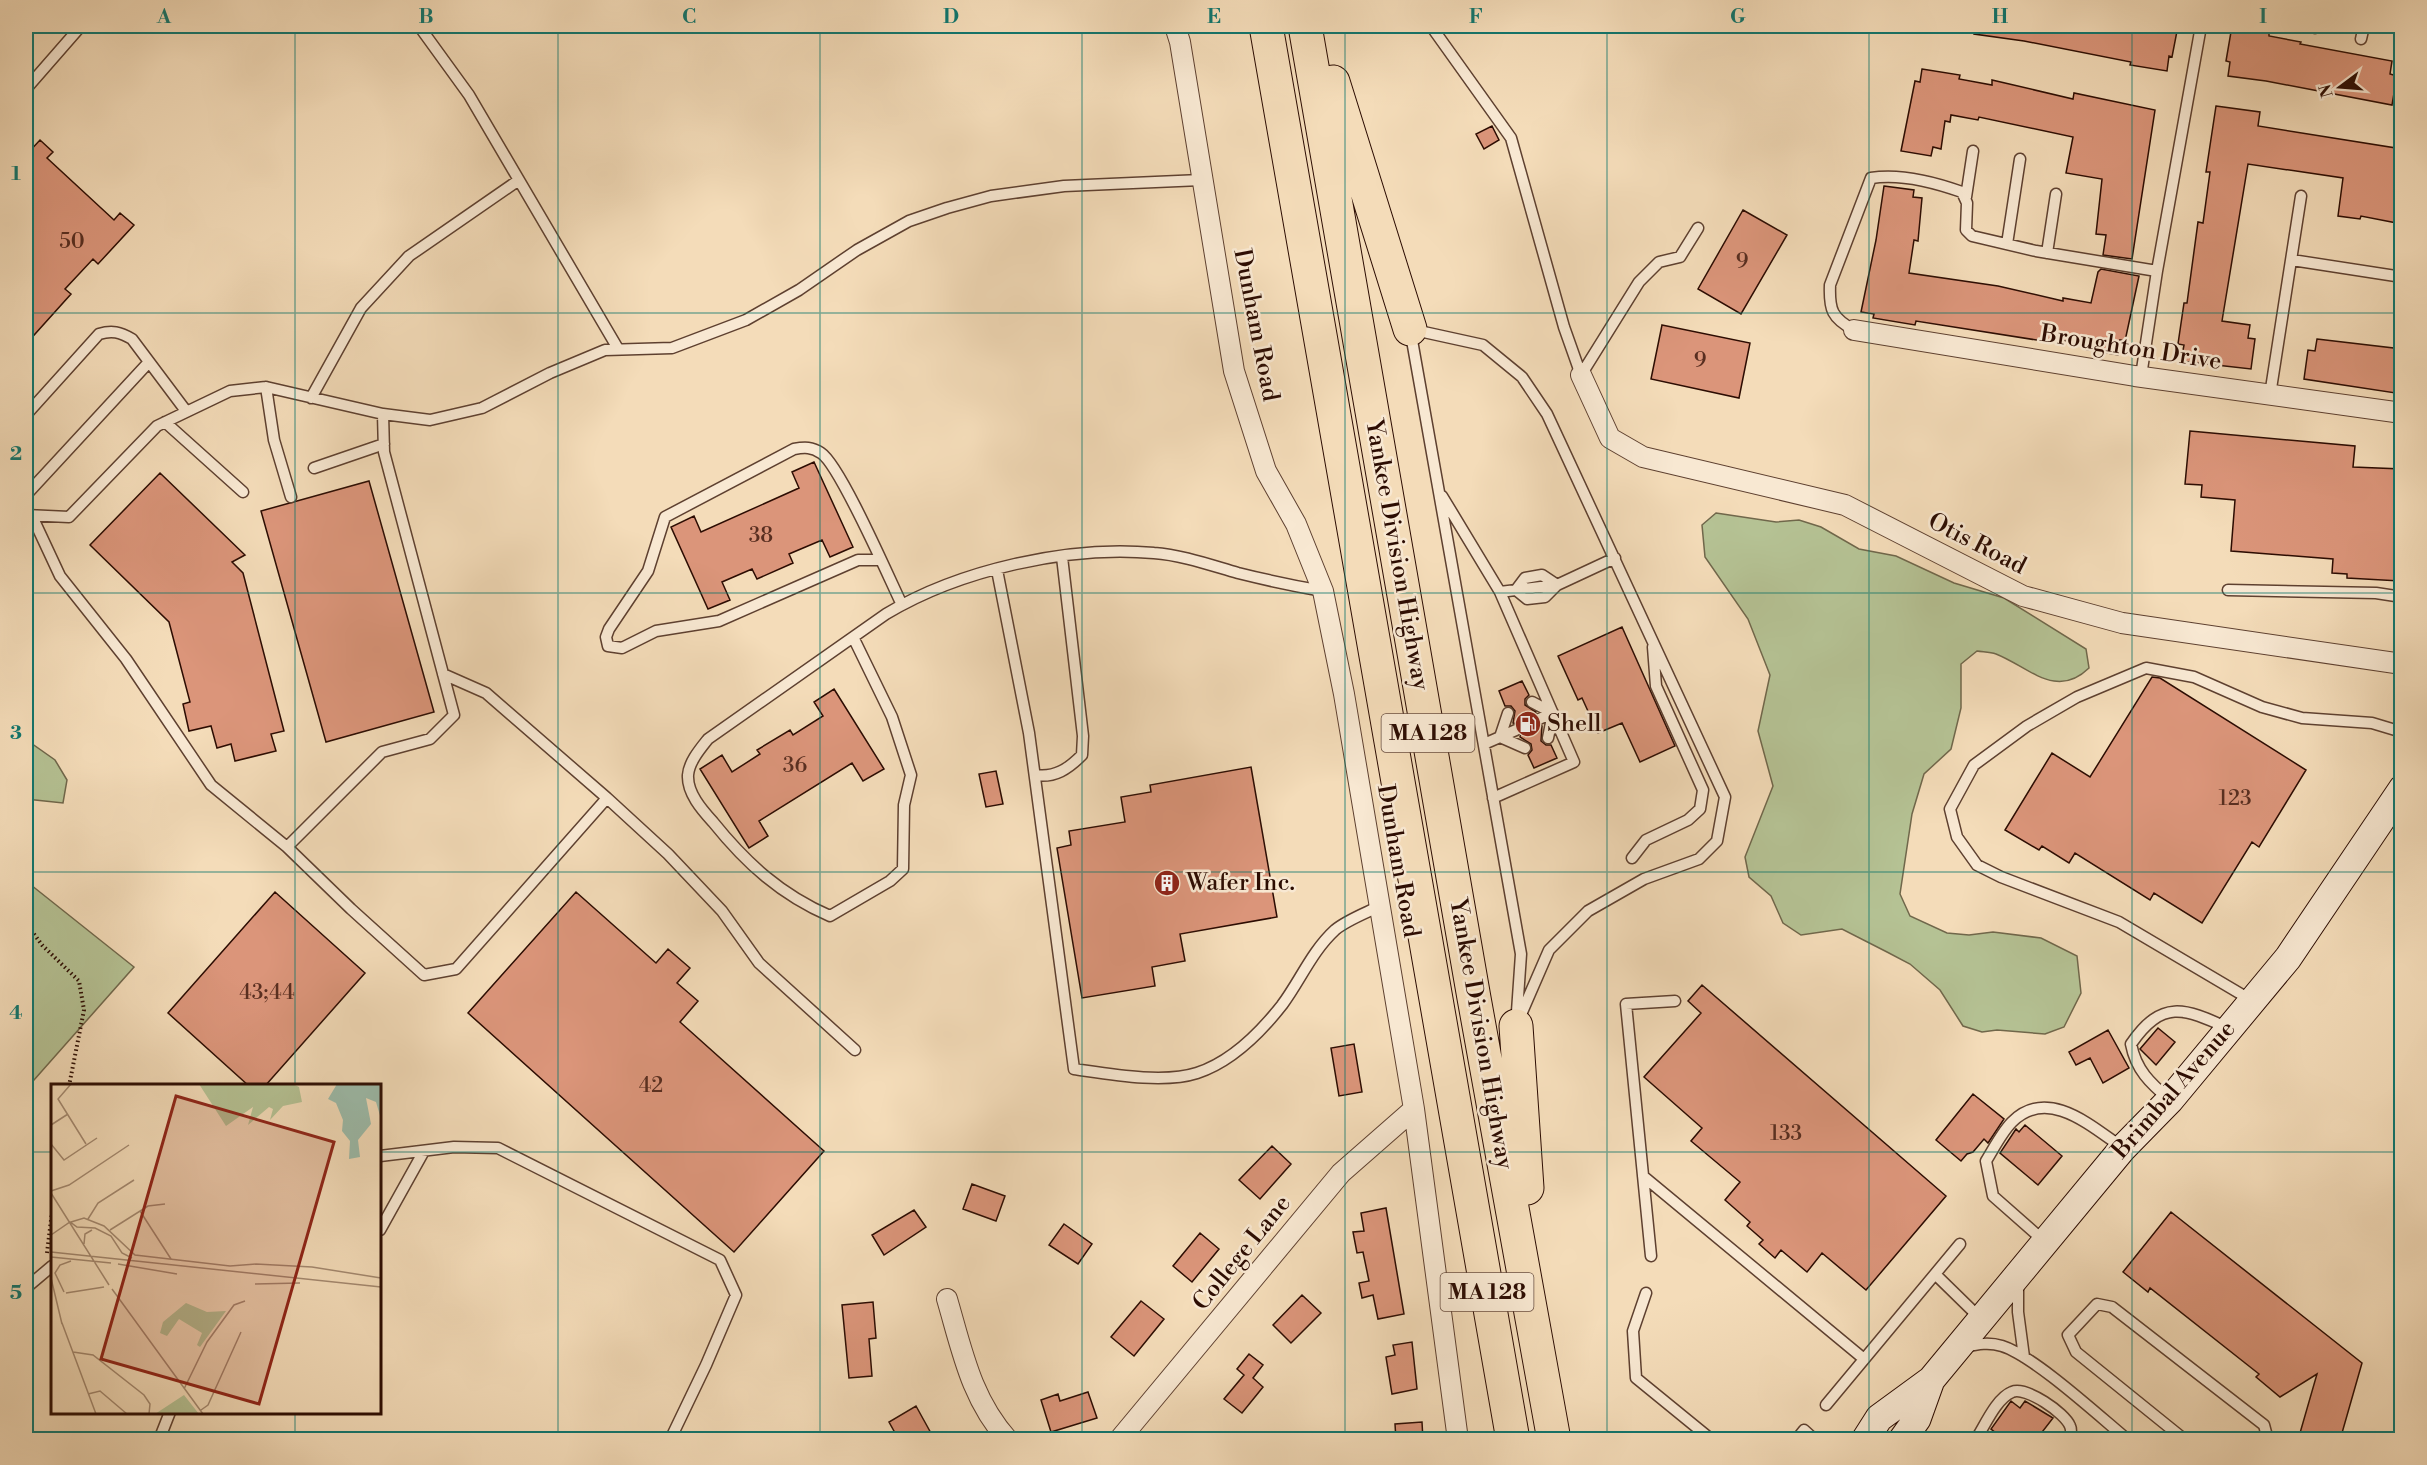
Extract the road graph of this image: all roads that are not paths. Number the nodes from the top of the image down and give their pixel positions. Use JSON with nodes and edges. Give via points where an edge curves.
{"nodes":[{"id":1,"x":81,"y":26,"type":"edge"},
{"id":2,"x":419,"y":26,"type":"edge"},
{"id":3,"x":1175,"y":26,"type":"edge"},
{"id":4,"x":1266,"y":26,"type":"edge"},
{"id":5,"x":1305,"y":26,"type":"edge"},
{"id":6,"x":1316,"y":26,"type":"edge"},
{"id":7,"x":1431,"y":26,"type":"edge"},
{"id":8,"x":2201,"y":26,"type":"edge"},
{"id":9,"x":2364,"y":26,"type":"edge"},
{"id":10,"x":2361,"y":39,"type":"dead end"},
{"id":11,"x":26,"y":89,"type":"edge"},
{"id":12,"x":1973,"y":151,"type":"dead end"},
{"id":13,"x":2020,"y":159,"type":"dead end"},
{"id":14,"x":519,"y":180,"type":"junction"},
{"id":15,"x":1201,"y":180,"type":"junction"},
{"id":16,"x":2056,"y":194,"type":"dead end"},
{"id":17,"x":2301,"y":196,"type":"dead end"},
{"id":18,"x":1966,"y":197,"type":"junction"},
{"id":19,"x":1698,"y":228,"type":"dead end"},
{"id":20,"x":2007,"y":244,"type":"junction"},
{"id":21,"x":2047,"y":253,"type":"junction"},
{"id":22,"x":2292,"y":260,"type":"junction"},
{"id":23,"x":2157,"y":271,"type":"junction"},
{"id":24,"x":2402,"y":277,"type":"edge"},
{"id":25,"x":1410,"y":329,"type":"junction"},
{"id":26,"x":1854,"y":330,"type":"joint"},
{"id":27,"x":617,"y":347,"type":"junction"},
{"id":28,"x":149,"y":362,"type":"junction"},
{"id":29,"x":1581,"y":375,"type":"junction"},
{"id":30,"x":2142,"y":376,"type":"junction"},
{"id":31,"x":266,"y":387,"type":"junction"},
{"id":32,"x":2270,"y":394,"type":"junction"},
{"id":33,"x":311,"y":398,"type":"junction"},
{"id":34,"x":186,"y":411,"type":"junction"},
{"id":35,"x":2402,"y":413,"type":"edge"},
{"id":36,"x":383,"y":414,"type":"junction"},
{"id":37,"x":26,"y":415,"type":"edge"},
{"id":38,"x":165,"y":422,"type":"junction"},
{"id":39,"x":384,"y":444,"type":"junction"},
{"id":40,"x":314,"y":468,"type":"dead end"},
{"id":41,"x":1438,"y":491,"type":"junction"},
{"id":42,"x":243,"y":492,"type":"dead end"},
{"id":43,"x":26,"y":495,"type":"edge"},
{"id":44,"x":291,"y":497,"type":"dead end"},
{"id":45,"x":29,"y":515,"type":"edge"},
{"id":46,"x":1062,"y":556,"type":"junction"},
{"id":47,"x":1615,"y":558,"type":"junction"},
{"id":48,"x":880,"y":560,"type":"junction"},
{"id":49,"x":997,"y":570,"type":"junction"},
{"id":50,"x":1557,"y":585,"type":"junction"},
{"id":51,"x":1516,"y":590,"type":"junction"},
{"id":52,"x":2228,"y":590,"type":"dead end"},
{"id":53,"x":1323,"y":591,"type":"junction"},
{"id":54,"x":1500,"y":592,"type":"junction"},
{"id":55,"x":2402,"y":597,"type":"edge"},
{"id":56,"x":902,"y":605,"type":"junction"},
{"id":57,"x":854,"y":639,"type":"junction"},
{"id":58,"x":1653,"y":639,"type":"junction"},
{"id":59,"x":2402,"y":664,"type":"edge"},
{"id":60,"x":443,"y":674,"type":"junction"},
{"id":61,"x":1532,"y":702,"type":"dead end"},
{"id":62,"x":1508,"y":713,"type":"dead end"},
{"id":63,"x":1553,"y":713,"type":"junction"},
{"id":64,"x":1539,"y":719,"type":"dead end"},
{"id":65,"x":1516,"y":730,"type":"dead end"},
{"id":66,"x":2402,"y":732,"type":"edge"},
{"id":67,"x":1500,"y":737,"type":"junction"},
{"id":68,"x":1548,"y":738,"type":"dead end"},
{"id":69,"x":1484,"y":744,"type":"junction"},
{"id":70,"x":1525,"y":748,"type":"dead end"},
{"id":71,"x":1035,"y":775,"type":"junction"},
{"id":72,"x":2402,"y":789,"type":"edge"},
{"id":73,"x":607,"y":798,"type":"junction"},
{"id":74,"x":1493,"y":798,"type":"junction"},
{"id":75,"x":287,"y":847,"type":"junction"},
{"id":76,"x":1632,"y":858,"type":"dead end"},
{"id":77,"x":1380,"y":906,"type":"junction"},
{"id":78,"x":2252,"y":1000,"type":"junction"},
{"id":79,"x":1675,"y":1001,"type":"dead end"},
{"id":80,"x":1516,"y":1026,"type":"junction"},
{"id":81,"x":2228,"y":1028,"type":"junction"},
{"id":82,"x":855,"y":1050,"type":"dead end"},
{"id":83,"x":2170,"y":1100,"type":"junction"},
{"id":84,"x":1414,"y":1108,"type":"junction"},
{"id":85,"x":2123,"y":1148,"type":"junction"},
{"id":86,"x":424,"y":1151,"type":"junction"},
{"id":87,"x":381,"y":1156,"type":"edge"},
{"id":88,"x":1643,"y":1176,"type":"junction"},
{"id":89,"x":381,"y":1228,"type":"edge"},
{"id":90,"x":2046,"y":1243,"type":"junction"},
{"id":91,"x":1960,"y":1244,"type":"dead end"},
{"id":92,"x":1651,"y":1256,"type":"dead end"},
{"id":93,"x":50,"y":1268,"type":"edge"},
{"id":94,"x":1935,"y":1274,"type":"junction"},
{"id":95,"x":2018,"y":1277,"type":"junction"},
{"id":96,"x":26,"y":1288,"type":"edge"},
{"id":97,"x":1646,"y":1293,"type":"dead end"},
{"id":98,"x":947,"y":1299,"type":"dead end"},
{"id":99,"x":1982,"y":1320,"type":"junction"},
{"id":100,"x":1957,"y":1349,"type":"junction"},
{"id":101,"x":2024,"y":1357,"type":"junction"},
{"id":102,"x":1864,"y":1359,"type":"junction"},
{"id":103,"x":1502,"y":1377,"type":"junction"},
{"id":104,"x":1931,"y":1380,"type":"junction"},
{"id":105,"x":1826,"y":1405,"type":"dead end"},
{"id":106,"x":170,"y":1414,"type":"edge"},
{"id":107,"x":159,"y":1440,"type":"edge"},
{"id":108,"x":670,"y":1440,"type":"edge"},
{"id":109,"x":1008,"y":1440,"type":"edge"},
{"id":110,"x":1119,"y":1440,"type":"edge"},
{"id":111,"x":1458,"y":1440,"type":"edge"},
{"id":112,"x":1497,"y":1440,"type":"edge"},
{"id":113,"x":1513,"y":1440,"type":"edge"},
{"id":114,"x":1554,"y":1440,"type":"edge"},
{"id":115,"x":1560,"y":1440,"type":"edge"},
{"id":116,"x":1712,"y":1440,"type":"edge"},
{"id":117,"x":1796,"y":1440,"type":"edge"},
{"id":118,"x":1815,"y":1440,"type":"edge"},
{"id":119,"x":1865,"y":1440,"type":"edge"},
{"id":120,"x":1902,"y":1440,"type":"edge"},
{"id":121,"x":1978,"y":1440,"type":"edge"},
{"id":122,"x":2070,"y":1440,"type":"edge"},
{"id":123,"x":2128,"y":1440,"type":"edge"},
{"id":124,"x":2185,"y":1440,"type":"edge"},
{"id":125,"x":2268,"y":1440,"type":"edge"}],
"edges":[{"from":1,"to":11,"type":"lane"},
{"from":2,"to":14,"type":"lane","via":[[469,95]]},
{"from":3,"to":15,"type":"street","name":"Dunham Road"},
{"from":4,"to":103,"type":"highway","name":"Yankee Division Highway","number":"MA 128"},
{"from":5,"to":114,"type":"highway","name":"Yankee Division Highway","number":"MA 128"},
{"from":6,"to":25,"type":"highway"},
{"from":7,"to":29,"type":"lane","via":[[1511,138]]},
{"from":8,"to":23,"type":"lane"},
{"from":9,"to":10,"type":"lane"},
{"from":12,"to":18,"type":"lane"},
{"from":13,"to":20,"type":"lane"},
{"from":14,"to":27,"type":"lane"},
{"from":14,"to":33,"type":"lane","via":[[409,256],[361,308]]},
{"from":15,"to":27,"type":"lane","via":[[1064,186],[990,196],[947,208],[909,221],[867,244],[746,320],[672,348]]},
{"from":15,"to":53,"type":"street","name":"Dunham Road","via":[[1234,371],[1266,471],[1296,524]]},
{"from":16,"to":21,"type":"lane"},
{"from":17,"to":22,"type":"lane"},
{"from":18,"to":20,"type":"lane","via":[[1966,230],[1972,236]]},
{"from":18,"to":26,"type":"lane","via":[[1940,184],[1886,175],[1871,178],[1830,285],[1829,303],[1837,321]]},
{"from":19,"to":29,"type":"lane","via":[[1680,257],[1659,262],[1639,282]]},
{"from":20,"to":21,"type":"lane"},
{"from":21,"to":23,"type":"lane"},
{"from":22,"to":24,"type":"lane"},
{"from":22,"to":32,"type":"lane"},
{"from":23,"to":30,"type":"lane"},
{"from":25,"to":41,"type":"lane"},
{"from":25,"to":47,"type":"lane","via":[[1483,345],[1522,377],[1560,438]]},
{"from":26,"to":30,"type":"street","name":"Broughton Drive"},
{"from":27,"to":36,"type":"lane","via":[[550,373],[482,408],[430,420]]},
{"from":28,"to":34,"type":"lane"},
{"from":28,"to":37,"type":"lane","via":[[132,339],[122,333],[99,334]]},
{"from":28,"to":43,"type":"lane"},
{"from":29,"to":59,"type":"street","name":"Otis Road","via":[[1610,438],[1643,457],[1845,505],[2023,596],[2122,623]]},
{"from":30,"to":32,"type":"street","name":"Broughton Drive"},
{"from":31,"to":33,"type":"lane"},
{"from":31,"to":34,"type":"lane","via":[[230,391]]},
{"from":31,"to":44,"type":"lane","via":[[274,440]]},
{"from":32,"to":35,"type":"street","name":"Broughton Drive"},
{"from":33,"to":36,"type":"lane"},
{"from":34,"to":38,"type":"lane"},
{"from":36,"to":39,"type":"lane"},
{"from":38,"to":42,"type":"lane"},
{"from":38,"to":45,"type":"lane","via":[[69,517]]},
{"from":39,"to":40,"type":"lane"},
{"from":39,"to":60,"type":"lane"},
{"from":41,"to":54,"type":"lane"},
{"from":41,"to":69,"type":"lane"},
{"from":45,"to":75,"type":"lane","via":[[60,576],[126,659],[211,785]]},
{"from":46,"to":49,"type":"lane"},
{"from":46,"to":53,"type":"lane","via":[[1154,553]]},
{"from":46,"to":71,"type":"lane","via":[[1082,755],[1060,773]]},
{"from":47,"to":50,"type":"lane"},
{"from":47,"to":58,"type":"lane"},
{"from":48,"to":48,"type":"lane","via":[[858,560],[719,621],[656,631],[622,648],[608,646],[609,629],[648,571],[665,517],[794,449],[809,447],[823,454]]},
{"from":48,"to":56,"type":"lane"},
{"from":49,"to":56,"type":"lane","via":[[961,579]]},
{"from":49,"to":71,"type":"lane"},
{"from":50,"to":51,"type":"lane","via":[[1545,597],[1527,599]]},
{"from":50,"to":51,"type":"lane","via":[[1542,576],[1524,578]]},
{"from":51,"to":54,"type":"lane"},
{"from":52,"to":55,"type":"lane"},
{"from":53,"to":77,"type":"street","name":"Dunham Road"},
{"from":54,"to":63,"type":"lane"},
{"from":56,"to":57,"type":"lane"},
{"from":57,"to":57,"type":"lane","via":[[708,739],[688,774],[690,790],[704,812],[743,859],[809,907],[830,916],[890,881],[903,869],[904,806],[911,775],[892,717]]},
{"from":58,"to":76,"type":"lane","via":[[1656,686],[1703,790],[1700,809],[1688,820],[1646,840]]},
{"from":58,"to":80,"type":"lane","via":[[1725,797],[1717,841],[1699,859],[1644,879],[1588,911],[1549,950]]},
{"from":60,"to":73,"type":"lane","via":[[486,693]]},
{"from":60,"to":75,"type":"lane","via":[[454,715],[430,739],[382,752]]},
{"from":61,"to":63,"type":"lane"},
{"from":62,"to":67,"type":"lane"},
{"from":63,"to":64,"type":"lane"},
{"from":63,"to":68,"type":"lane"},
{"from":63,"to":74,"type":"lane","via":[[1574,762]]},
{"from":65,"to":67,"type":"lane"},
{"from":66,"to":78,"type":"lane","via":[[2372,723],[2301,718],[2262,707],[2194,677],[2146,668],[2077,697],[2027,726],[1974,765],[1950,809],[1957,837],[1977,865],[2119,922]]},
{"from":67,"to":69,"type":"lane"},
{"from":67,"to":70,"type":"lane"},
{"from":69,"to":74,"type":"lane"},
{"from":71,"to":77,"type":"lane","via":[[1074,1069],[1162,1077],[1195,1074],[1222,1064],[1257,1034],[1336,930]]},
{"from":72,"to":78,"type":"main road","name":"Brimbal Avenue","via":[[2288,958]]},
{"from":73,"to":75,"type":"lane","via":[[456,969],[424,975]]},
{"from":73,"to":82,"type":"lane","via":[[722,911],[759,963]]},
{"from":74,"to":80,"type":"lane","via":[[1521,954]]},
{"from":77,"to":84,"type":"street","name":"Dunham Road"},
{"from":78,"to":81,"type":"main road","name":"Brimbal Avenue"},
{"from":79,"to":88,"type":"lane","via":[[1626,1004]]},
{"from":80,"to":115,"type":"highway","via":[[1526,1182]]},
{"from":81,"to":83,"type":"main road","name":"Brimbal Avenue"},
{"from":81,"to":83,"type":"lane","via":[[2193,1012],[2161,1013],[2144,1025],[2131,1044],[2134,1060],[2148,1081]]},
{"from":83,"to":85,"type":"main road","name":"Brimbal Avenue"},
{"from":84,"to":110,"type":"street","name":"College Lane","via":[[1341,1173]]},
{"from":84,"to":111,"type":"street","name":"Dunham Road"},
{"from":85,"to":90,"type":"main road","name":"Brimbal Avenue"},
{"from":85,"to":90,"type":"lane","via":[[2071,1112],[2037,1107],[2013,1121],[1986,1161],[1993,1196]]},
{"from":86,"to":87,"type":"lane"},
{"from":86,"to":89,"type":"lane"},
{"from":86,"to":108,"type":"lane","via":[[498,1148],[720,1260],[736,1295]]},
{"from":88,"to":92,"type":"lane"},
{"from":88,"to":102,"type":"lane"},
{"from":90,"to":95,"type":"main road","name":"Brimbal Avenue"},
{"from":91,"to":94,"type":"lane"},
{"from":93,"to":96,"type":"lane"},
{"from":94,"to":99,"type":"lane"},
{"from":94,"to":102,"type":"lane"},
{"from":95,"to":99,"type":"main road","name":"Brimbal Avenue"},
{"from":95,"to":101,"type":"lane"},
{"from":97,"to":116,"type":"lane","via":[[1633,1331],[1636,1378]]},
{"from":98,"to":109,"type":"street","via":[[970,1379],[985,1411]]},
{"from":99,"to":100,"type":"main road","name":"Brimbal Avenue"},
{"from":100,"to":101,"type":"lane","via":[[1982,1343],[2002,1346]]},
{"from":100,"to":104,"type":"main road","name":"Brimbal Avenue"},
{"from":101,"to":123,"type":"lane"},
{"from":102,"to":105,"type":"lane"},
{"from":103,"to":112,"type":"highway"},
{"from":103,"to":113,"type":"highway","name":"Yankee Division Highway","number":"MA 128"},
{"from":104,"to":119,"type":"main road","via":[[1880,1418]]},
{"from":104,"to":120,"type":"main road","via":[[1917,1419]]},
{"from":106,"to":107,"type":"lane"},
{"from":117,"to":118,"type":"lane","via":[[1804,1430]]},
{"from":121,"to":122,"type":"lane","via":[[2003,1398],[2021,1390],[2066,1419],[2071,1427]]},
{"from":124,"to":125,"type":"lane","via":[[2076,1352],[2068,1335],[2097,1304],[2112,1306],[2264,1425]]}]}
